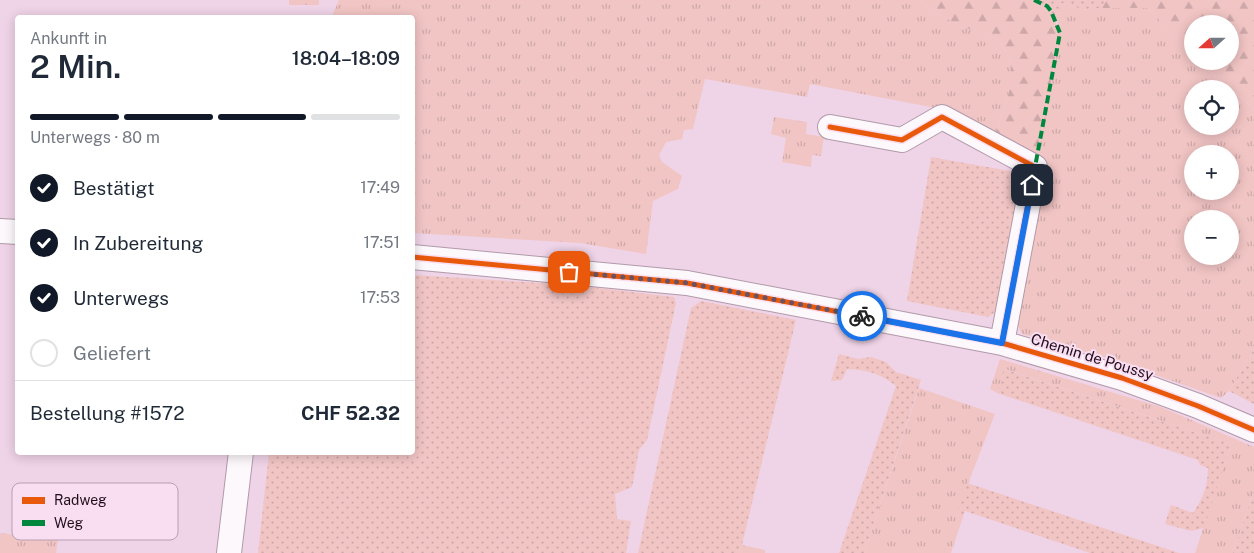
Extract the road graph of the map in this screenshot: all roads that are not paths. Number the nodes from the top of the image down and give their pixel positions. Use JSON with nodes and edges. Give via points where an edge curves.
{"nodes":[{"id":1,"x":830,"y":127,"type":"dead end"},
{"id":2,"x":0,"y":231,"type":"edge"},
{"id":3,"x":15,"y":232,"type":"edge"},
{"id":4,"x":415,"y":257,"type":"edge"},
{"id":5,"x":1002,"y":343,"type":"junction"},
{"id":6,"x":1254,"y":430,"type":"edge"},
{"id":7,"x":241,"y":455,"type":"edge"},
{"id":8,"x":230,"y":553,"type":"edge"}],
"edges":[{"from":1,"to":5,"type":"street","via":[[902,140],[942,117],[1036,167]]},
{"from":2,"to":3,"type":"street"},
{"from":4,"to":5,"type":"street","name":"Chemin de Poussy","via":[[687,283]]},
{"from":5,"to":6,"type":"street","name":"Chemin de Poussy","via":[[1122,378]]},
{"from":7,"to":8,"type":"street"}]}
